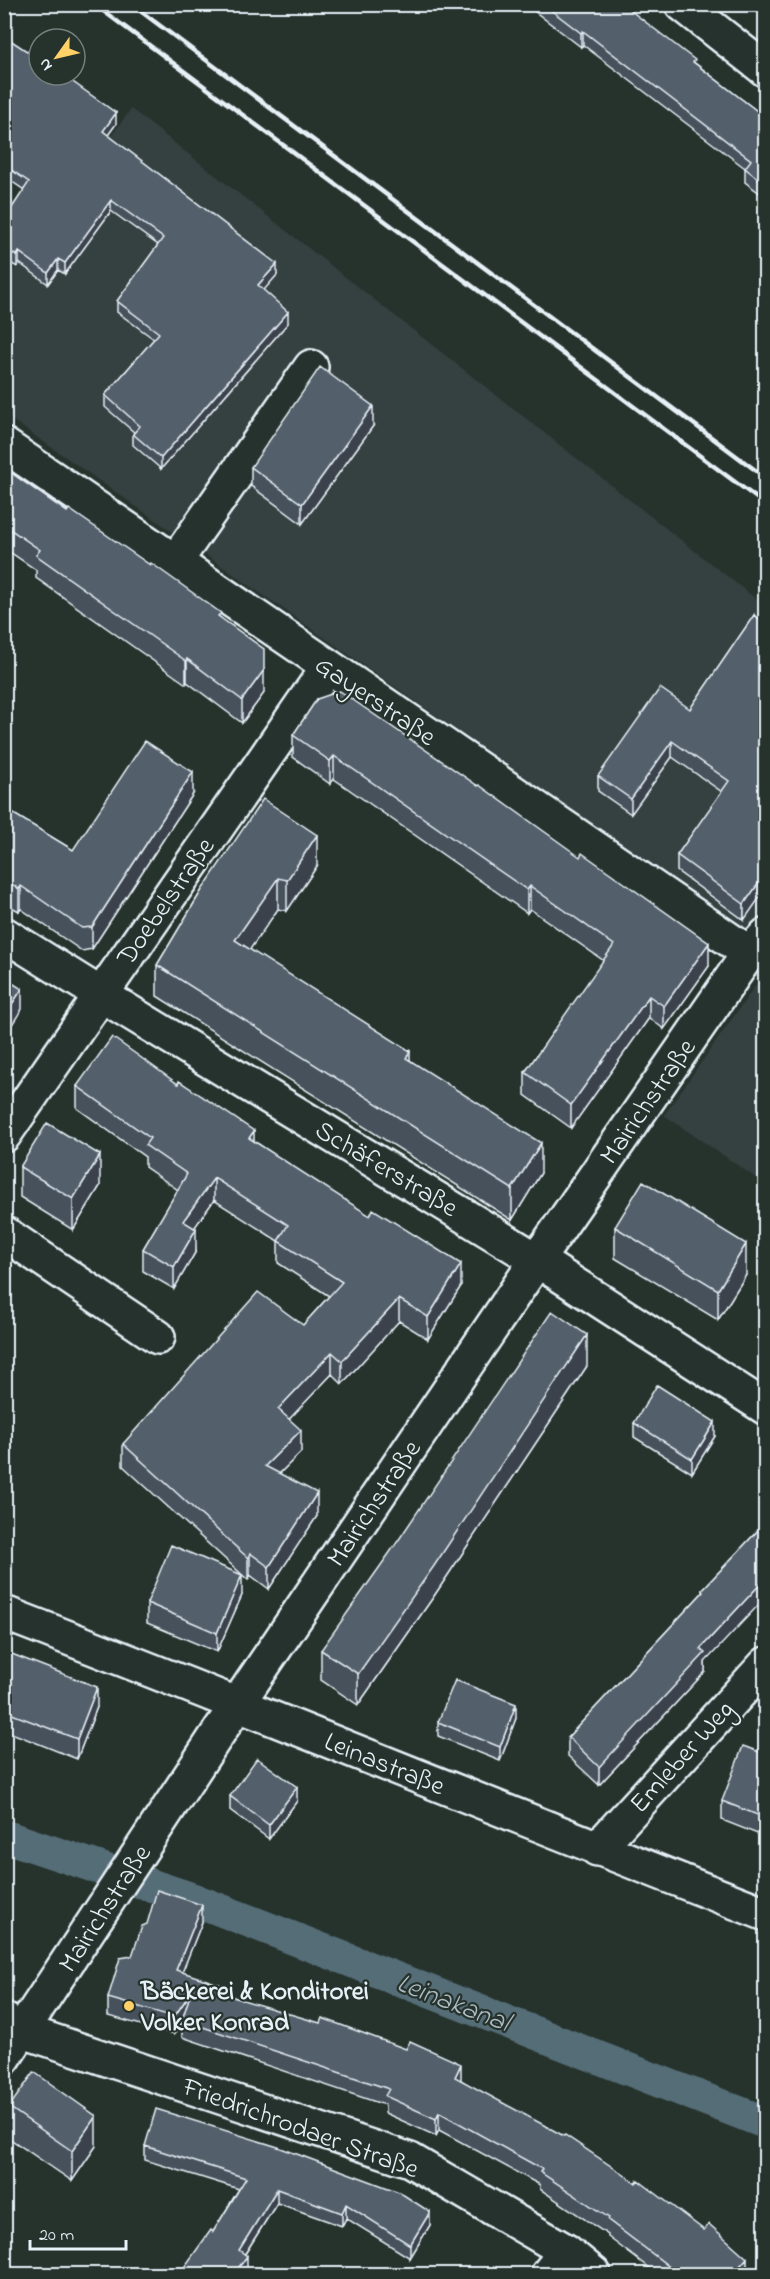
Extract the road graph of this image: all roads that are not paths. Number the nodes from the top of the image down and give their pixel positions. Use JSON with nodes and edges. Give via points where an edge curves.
{"nodes":[{"id":1,"x":682,"y":4,"type":"edge"},
{"id":2,"x":765,"y":70,"type":"edge"},
{"id":3,"x":311,"y":367,"type":"dead end"},
{"id":4,"x":4,"y":445,"type":"edge"},
{"id":5,"x":175,"y":562,"type":"junction"},
{"id":6,"x":328,"y":667,"type":"junction"},
{"id":7,"x":4,"y":934,"type":"edge"},
{"id":8,"x":757,"y":944,"type":"edge"},
{"id":9,"x":100,"y":994,"type":"junction"},
{"id":10,"x":4,"y":1135,"type":"edge"},
{"id":11,"x":4,"y":1233,"type":"edge"},
{"id":12,"x":537,"y":1260,"type":"junction"},
{"id":13,"x":158,"y":1337,"type":"dead end"},
{"id":14,"x":765,"y":1408,"type":"edge"},
{"id":15,"x":4,"y":1613,"type":"edge"},
{"id":16,"x":765,"y":1664,"type":"edge"},
{"id":17,"x":238,"y":1703,"type":"junction"},
{"id":18,"x":597,"y":1849,"type":"junction"},
{"id":19,"x":765,"y":1914,"type":"edge"},
{"id":20,"x":14,"y":2025,"type":"edge"},
{"id":21,"x":4,"y":2058,"type":"edge"},
{"id":22,"x":557,"y":2263,"type":"edge"},
{"id":23,"x":594,"y":2274,"type":"edge"}],
"edges":[{"from":1,"to":2,"type":"street"},
{"from":3,"to":5,"type":"street"},
{"from":4,"to":5,"type":"street","name":"Gayerstraße"},
{"from":5,"to":6,"type":"street","name":"Gayerstraße"},
{"from":6,"to":8,"type":"street","name":"Gayerstraße"},
{"from":6,"to":9,"type":"street","name":"Doebelstraße"},
{"from":7,"to":9,"type":"street","name":"Schäferstraße"},
{"from":8,"to":12,"type":"street","name":"Mairichstraße"},
{"from":9,"to":10,"type":"street","name":"Doebelstraße"},
{"from":9,"to":12,"type":"street","name":"Schäferstraße"},
{"from":11,"to":13,"type":"street"},
{"from":12,"to":14,"type":"street","name":"Schäferstraße"},
{"from":12,"to":17,"type":"street","name":"Mairichstraße"},
{"from":15,"to":17,"type":"street","name":"Leinastraße"},
{"from":16,"to":18,"type":"street","name":"Emleber Weg"},
{"from":17,"to":18,"type":"street","name":"Leinastraße"},
{"from":17,"to":20,"type":"street","name":"Mairichstraße","via":[[124,1877]]},
{"from":18,"to":19,"type":"street","name":"Leinastraße"},
{"from":20,"to":21,"type":"street","name":"Mairichstraße"},
{"from":20,"to":22,"type":"street","name":"Friedrichrodaer Straße","via":[[410,2160]]},
{"from":22,"to":23,"type":"street","name":"Friedrichrodaer Straße"}]}
